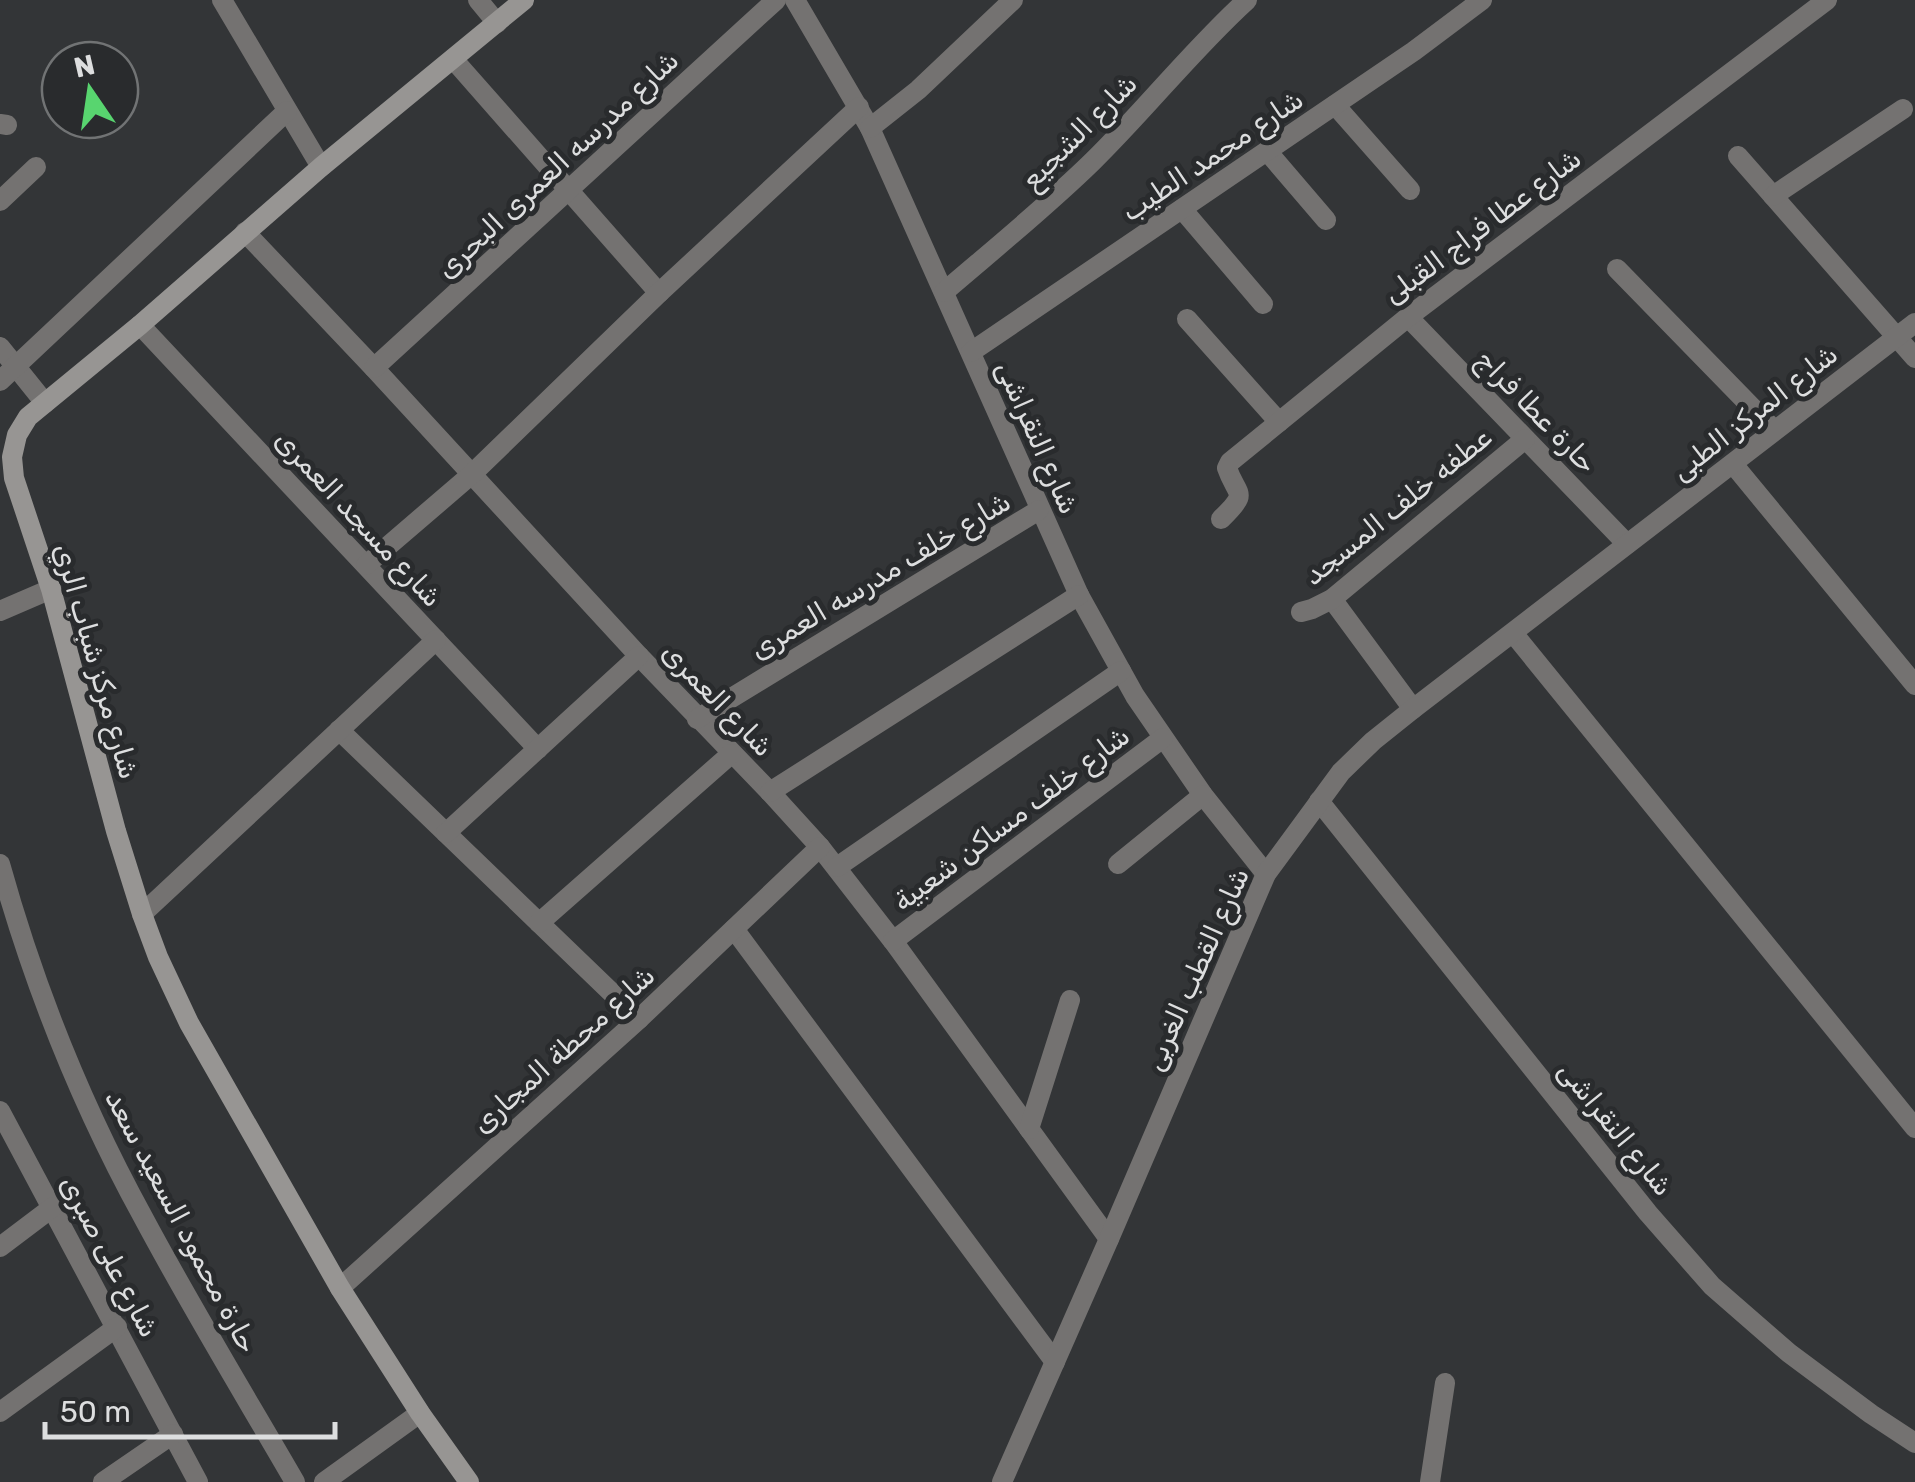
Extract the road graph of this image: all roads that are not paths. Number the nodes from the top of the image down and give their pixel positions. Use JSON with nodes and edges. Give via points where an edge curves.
{"nodes":[{"id":1,"x":222,"y":0,"type":"edge"},
{"id":2,"x":478,"y":0,"type":"edge"},
{"id":3,"x":524,"y":0,"type":"edge"},
{"id":4,"x":776,"y":0,"type":"edge"},
{"id":5,"x":796,"y":0,"type":"edge"},
{"id":6,"x":1246,"y":0,"type":"edge"},
{"id":7,"x":1482,"y":0,"type":"edge"},
{"id":8,"x":1828,"y":0,"type":"edge"},
{"id":9,"x":1006,"y":3,"type":"edge"},
{"id":10,"x":497,"y":23,"type":"junction"},
{"id":11,"x":453,"y":60,"type":"junction"},
{"id":12,"x":1336,"y":104,"type":"junction"},
{"id":13,"x":859,"y":108,"type":"junction"},
{"id":14,"x":1903,"y":109,"type":"dead end"},
{"id":15,"x":286,"y":111,"type":"junction"},
{"id":16,"x":870,"y":128,"type":"junction"},
{"id":17,"x":1267,"y":151,"type":"junction"},
{"id":18,"x":1738,"y":156,"type":"dead end"},
{"id":19,"x":36,"y":167,"type":"dead end"},
{"id":20,"x":322,"y":167,"type":"junction"},
{"id":21,"x":568,"y":190,"type":"junction"},
{"id":22,"x":1410,"y":190,"type":"dead end"},
{"id":23,"x":1773,"y":196,"type":"junction"},
{"id":24,"x":0,"y":201,"type":"edge"},
{"id":25,"x":1182,"y":209,"type":"junction"},
{"id":26,"x":1326,"y":220,"type":"dead end"},
{"id":27,"x":245,"y":232,"type":"junction"},
{"id":28,"x":1617,"y":269,"type":"dead end"},
{"id":29,"x":944,"y":292,"type":"junction"},
{"id":30,"x":659,"y":293,"type":"junction"},
{"id":31,"x":1263,"y":304,"type":"dead end"},
{"id":32,"x":1408,"y":317,"type":"junction"},
{"id":33,"x":1187,"y":319,"type":"dead end"},
{"id":34,"x":1915,"y":323,"type":"edge"},
{"id":35,"x":140,"y":325,"type":"junction"},
{"id":36,"x":1897,"y":336,"type":"junction"},
{"id":37,"x":0,"y":347,"type":"edge"},
{"id":38,"x":970,"y":352,"type":"junction"},
{"id":39,"x":1915,"y":358,"type":"edge"},
{"id":40,"x":374,"y":368,"type":"junction"},
{"id":41,"x":8,"y":374,"type":"edge"},
{"id":42,"x":45,"y":403,"type":"junction"},
{"id":43,"x":1279,"y":422,"type":"junction"},
{"id":44,"x":1774,"y":430,"type":"junction"},
{"id":45,"x":1526,"y":439,"type":"junction"},
{"id":46,"x":1732,"y":464,"type":"junction"},
{"id":47,"x":472,"y":474,"type":"junction"},
{"id":48,"x":1040,"y":510,"type":"junction"},
{"id":49,"x":1221,"y":519,"type":"dead end"},
{"id":50,"x":1627,"y":544,"type":"junction"},
{"id":51,"x":366,"y":565,"type":"junction"},
{"id":52,"x":51,"y":589,"type":"junction"},
{"id":53,"x":1079,"y":595,"type":"junction"},
{"id":54,"x":1332,"y":599,"type":"junction"},
{"id":55,"x":0,"y":611,"type":"edge"},
{"id":56,"x":1300,"y":612,"type":"dead end"},
{"id":57,"x":1512,"y":633,"type":"junction"},
{"id":58,"x":436,"y":640,"type":"junction"},
{"id":59,"x":639,"y":656,"type":"junction"},
{"id":60,"x":1121,"y":671,"type":"junction"},
{"id":61,"x":1915,"y":685,"type":"edge"},
{"id":62,"x":1413,"y":709,"type":"junction"},
{"id":63,"x":697,"y":719,"type":"junction"},
{"id":64,"x":339,"y":730,"type":"junction"},
{"id":65,"x":1163,"y":738,"type":"junction"},
{"id":66,"x":538,"y":749,"type":"junction"},
{"id":67,"x":731,"y":754,"type":"junction"},
{"id":68,"x":770,"y":792,"type":"junction"},
{"id":69,"x":1203,"y":795,"type":"junction"},
{"id":70,"x":1320,"y":802,"type":"junction"},
{"id":71,"x":446,"y":833,"type":"junction"},
{"id":72,"x":820,"y":847,"type":"junction"},
{"id":73,"x":0,"y":864,"type":"edge"},
{"id":74,"x":1118,"y":864,"type":"dead end"},
{"id":75,"x":837,"y":867,"type":"junction"},
{"id":76,"x":1266,"y":874,"type":"junction"},
{"id":77,"x":142,"y":914,"type":"junction"},
{"id":78,"x":540,"y":923,"type":"junction"},
{"id":79,"x":734,"y":929,"type":"junction"},
{"id":80,"x":893,"y":942,"type":"junction"},
{"id":81,"x":1070,"y":1000,"type":"dead end"},
{"id":82,"x":639,"y":1019,"type":"junction"},
{"id":83,"x":0,"y":1111,"type":"edge"},
{"id":84,"x":1915,"y":1128,"type":"edge"},
{"id":85,"x":1029,"y":1129,"type":"junction"},
{"id":86,"x":53,"y":1207,"type":"junction"},
{"id":87,"x":1110,"y":1240,"type":"junction"},
{"id":88,"x":0,"y":1247,"type":"edge"},
{"id":89,"x":340,"y":1288,"type":"junction"},
{"id":90,"x":116,"y":1327,"type":"junction"},
{"id":91,"x":1055,"y":1362,"type":"junction"},
{"id":92,"x":1445,"y":1383,"type":"dead end"},
{"id":93,"x":0,"y":1412,"type":"edge"},
{"id":94,"x":420,"y":1413,"type":"junction"},
{"id":95,"x":173,"y":1434,"type":"junction"},
{"id":96,"x":1915,"y":1443,"type":"edge"},
{"id":97,"x":103,"y":1482,"type":"edge"},
{"id":98,"x":198,"y":1482,"type":"edge"},
{"id":99,"x":295,"y":1482,"type":"edge"},
{"id":100,"x":324,"y":1482,"type":"edge"},
{"id":101,"x":469,"y":1482,"type":"edge"},
{"id":102,"x":1002,"y":1482,"type":"edge"},
{"id":103,"x":1430,"y":1482,"type":"edge"}],
"edges":[{"from":1,"to":15,"type":"street"},
{"from":2,"to":10,"type":"street"},
{"from":3,"to":10,"type":"street","name":"شارع مركز شباب الري"},
{"from":4,"to":21,"type":"street","name":"شارع مدرسه العمرى البحرى"},
{"from":5,"to":13,"type":"street","name":"شارع النقراشى"},
{"from":6,"to":29,"type":"street","name":"شارع الشجيع","via":[[1090,164]]},
{"from":7,"to":12,"type":"street","name":"شارع محمد الطيب"},
{"from":8,"to":32,"type":"street","name":"شارع عطا فراج القبلى"},
{"from":9,"to":16,"type":"street"},
{"from":10,"to":11,"type":"street","name":"شارع مركز شباب الري"},
{"from":11,"to":20,"type":"street","name":"شارع مركز شباب الري"},
{"from":11,"to":21,"type":"street"},
{"from":12,"to":17,"type":"street","name":"شارع محمد الطيب"},
{"from":12,"to":22,"type":"street"},
{"from":13,"to":16,"type":"street","name":"شارع النقراشى"},
{"from":13,"to":30,"type":"street"},
{"from":14,"to":23,"type":"street"},
{"from":15,"to":20,"type":"street"},
{"from":15,"to":41,"type":"street"},
{"from":16,"to":29,"type":"street","name":"شارع النقراشى"},
{"from":17,"to":25,"type":"street","name":"شارع محمد الطيب"},
{"from":17,"to":26,"type":"street"},
{"from":18,"to":23,"type":"street"},
{"from":19,"to":24,"type":"street"},
{"from":20,"to":27,"type":"street","name":"شارع مركز شباب الري"},
{"from":21,"to":30,"type":"street"},
{"from":21,"to":40,"type":"street","name":"شارع مدرسه العمرى البحرى"},
{"from":23,"to":36,"type":"street"},
{"from":25,"to":31,"type":"street"},
{"from":25,"to":38,"type":"street","name":"شارع محمد الطيب"},
{"from":27,"to":35,"type":"street","name":"شارع مركز شباب الري"},
{"from":27,"to":40,"type":"street","name":"شارع العمرى"},
{"from":28,"to":44,"type":"street"},
{"from":29,"to":38,"type":"street","name":"شارع النقراشى"},
{"from":30,"to":47,"type":"street"},
{"from":32,"to":43,"type":"street","name":"شارع عطا فراج القبلى"},
{"from":32,"to":45,"type":"street","name":"حارة عطا فراج"},
{"from":33,"to":43,"type":"street"},
{"from":34,"to":36,"type":"street","name":"شارع المركز الطبى"},
{"from":35,"to":42,"type":"street","name":"شارع مركز شباب الري"},
{"from":35,"to":51,"type":"street","name":"شارع مسجد العمرى"},
{"from":36,"to":39,"type":"street"},
{"from":36,"to":44,"type":"street","name":"شارع المركز الطبى"},
{"from":37,"to":41,"type":"street"},
{"from":38,"to":48,"type":"street","name":"شارع النقراشى"},
{"from":40,"to":47,"type":"street","name":"شارع العمرى"},
{"from":41,"to":42,"type":"street"},
{"from":42,"to":52,"type":"street","name":"شارع مركز شباب الري","via":[[16,436],[12,457]]},
{"from":43,"to":49,"type":"street","name":"شارع عطا فراج القبلى","via":[[1227,468],[1240,494]]},
{"from":44,"to":46,"type":"street","name":"شارع المركز الطبى"},
{"from":45,"to":50,"type":"street","name":"حارة عطا فراج"},
{"from":45,"to":54,"type":"street","name":"عطفه خلف المسجد"},
{"from":46,"to":50,"type":"street","name":"شارع المركز الطبى"},
{"from":46,"to":61,"type":"street"},
{"from":47,"to":51,"type":"street"},
{"from":47,"to":59,"type":"street","name":"شارع العمرى"},
{"from":48,"to":53,"type":"street","name":"شارع النقراشى"},
{"from":48,"to":63,"type":"street","name":"شارع خلف مدرسه العمرى"},
{"from":50,"to":57,"type":"street","name":"شارع القطب الغربى"},
{"from":51,"to":58,"type":"street","name":"شارع مسجد العمرى"},
{"from":52,"to":55,"type":"street"},
{"from":52,"to":77,"type":"street","name":"شارع مركز شباب الري"},
{"from":53,"to":60,"type":"street","name":"شارع النقراشى"},
{"from":53,"to":68,"type":"street"},
{"from":54,"to":56,"type":"street","name":"عطفه خلف المسجد"},
{"from":54,"to":62,"type":"street"},
{"from":57,"to":62,"type":"street","name":"شارع القطب الغربى"},
{"from":57,"to":84,"type":"street"},
{"from":58,"to":64,"type":"street"},
{"from":58,"to":66,"type":"street","name":"شارع مسجد العمرى"},
{"from":59,"to":63,"type":"street","name":"شارع العمرى"},
{"from":59,"to":66,"type":"street"},
{"from":60,"to":65,"type":"street","name":"شارع النقراشى"},
{"from":60,"to":75,"type":"street"},
{"from":62,"to":70,"type":"street","name":"شارع القطب الغربى","via":[[1372,741]]},
{"from":63,"to":67,"type":"street","name":"شارع العمرى"},
{"from":64,"to":71,"type":"street"},
{"from":64,"to":77,"type":"street"},
{"from":65,"to":69,"type":"street","name":"شارع النقراشى"},
{"from":65,"to":80,"type":"street","name":"شارع خلف مساكن شعبية"},
{"from":66,"to":71,"type":"street"},
{"from":67,"to":68,"type":"street","name":"شارع العمرى"},
{"from":67,"to":78,"type":"street"},
{"from":68,"to":72,"type":"street","name":"شارع العمرى"},
{"from":69,"to":74,"type":"street"},
{"from":69,"to":76,"type":"street","name":"شارع النقراشى"},
{"from":70,"to":76,"type":"street","name":"شارع القطب الغربى"},
{"from":70,"to":96,"type":"street","name":"شارع النقراشى","via":[[1712,1286],[1789,1353]]},
{"from":71,"to":78,"type":"street"},
{"from":72,"to":75,"type":"street","name":"شارع العمرى"},
{"from":72,"to":79,"type":"street","name":"شارع محطة المجارى"},
{"from":73,"to":99,"type":"street","name":"حارة محمود السعيد سعد","via":[[34,972],[97,1126]]},
{"from":75,"to":80,"type":"street","name":"شارع العمرى"},
{"from":76,"to":87,"type":"street","name":"شارع القطب الغربى"},
{"from":77,"to":89,"type":"street","name":"شارع مركز شباب الري","via":[[189,1024]]},
{"from":78,"to":82,"type":"street"},
{"from":79,"to":82,"type":"street","name":"شارع محطة المجارى"},
{"from":79,"to":91,"type":"street"},
{"from":80,"to":85,"type":"street","name":"شارع العمرى"},
{"from":81,"to":85,"type":"street"},
{"from":82,"to":89,"type":"street","name":"شارع محطة المجارى"},
{"from":83,"to":86,"type":"street","name":"شارع على صبرى"},
{"from":85,"to":87,"type":"street","name":"شارع العمرى"},
{"from":86,"to":88,"type":"street"},
{"from":86,"to":90,"type":"street","name":"شارع على صبرى"},
{"from":87,"to":91,"type":"street","name":"شارع القطب الغربى"},
{"from":89,"to":94,"type":"street","name":"شارع مركز شباب الري"},
{"from":90,"to":93,"type":"street"},
{"from":90,"to":95,"type":"street","name":"شارع على صبرى"},
{"from":91,"to":102,"type":"street","name":"شارع القطب الغربى"},
{"from":92,"to":103,"type":"street"},
{"from":94,"to":100,"type":"street"},
{"from":94,"to":101,"type":"street","name":"شارع مركز شباب الري"},
{"from":95,"to":97,"type":"street"},
{"from":95,"to":98,"type":"street","name":"شارع على صبرى"}]}
